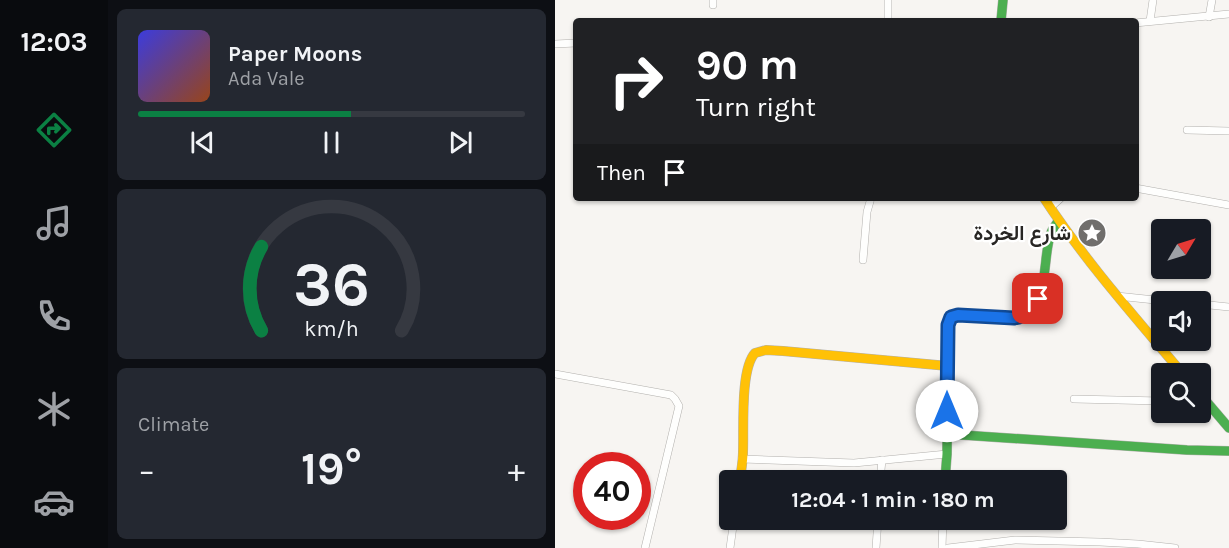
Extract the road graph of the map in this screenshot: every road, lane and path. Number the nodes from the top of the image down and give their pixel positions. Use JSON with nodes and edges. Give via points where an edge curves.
{"nodes":[{"id":1,"x":888,"y":0,"type":"edge"},
{"id":2,"x":1003,"y":0,"type":"edge"},
{"id":3,"x":1153,"y":0,"type":"edge"},
{"id":4,"x":1212,"y":0,"type":"edge"},
{"id":5,"x":1229,"y":14,"type":"edge"},
{"id":6,"x":1209,"y":17,"type":"junction"},
{"id":7,"x":888,"y":18,"type":"edge"},
{"id":8,"x":1001,"y":18,"type":"edge"},
{"id":9,"x":1150,"y":21,"type":"junction"},
{"id":10,"x":1139,"y":22,"type":"edge"},
{"id":11,"x":573,"y":43,"type":"edge"},
{"id":12,"x":555,"y":44,"type":"edge"},
{"id":13,"x":1187,"y":130,"type":"dead end"},
{"id":14,"x":1229,"y":130,"type":"edge"},
{"id":15,"x":1139,"y":189,"type":"edge"},
{"id":16,"x":870,"y":201,"type":"edge"},
{"id":17,"x":1046,"y":201,"type":"edge"},
{"id":18,"x":1058,"y":201,"type":"edge"},
{"id":19,"x":1229,"y":205,"type":"edge"},
{"id":20,"x":1050,"y":208,"type":"junction"},
{"id":21,"x":1058,"y":221,"type":"junction"},
{"id":22,"x":863,"y":260,"type":"dead end"},
{"id":23,"x":1117,"y":296,"type":"junction"},
{"id":24,"x":1151,"y":300,"type":"edge"},
{"id":25,"x":1211,"y":305,"type":"edge"},
{"id":26,"x":1229,"y":307,"type":"edge"},
{"id":27,"x":1174,"y":363,"type":"edge"},
{"id":28,"x":948,"y":366,"type":"junction"},
{"id":29,"x":555,"y":374,"type":"edge"},
{"id":30,"x":1074,"y":399,"type":"dead end"},
{"id":31,"x":1151,"y":401,"type":"edge"},
{"id":32,"x":1211,"y":409,"type":"edge"},
{"id":33,"x":1229,"y":428,"type":"edge"},
{"id":34,"x":947,"y":434,"type":"junction"},
{"id":35,"x":1229,"y":451,"type":"edge"},
{"id":36,"x":947,"y":454,"type":"junction"},
{"id":37,"x":743,"y":459,"type":"junction"},
{"id":38,"x":882,"y":460,"type":"junction"},
{"id":39,"x":741,"y":470,"type":"edge"},
{"id":40,"x":881,"y":470,"type":"edge"},
{"id":41,"x":946,"y":470,"type":"edge"},
{"id":42,"x":732,"y":530,"type":"edge"},
{"id":43,"x":877,"y":530,"type":"edge"},
{"id":44,"x":943,"y":530,"type":"edge"},
{"id":45,"x":1161,"y":547,"type":"edge"},
{"id":46,"x":645,"y":548,"type":"edge"},
{"id":47,"x":730,"y":548,"type":"edge"},
{"id":48,"x":876,"y":548,"type":"edge"},
{"id":49,"x":942,"y":548,"type":"edge"},
{"id":50,"x":948,"y":548,"type":"edge"},
{"id":51,"x":1175,"y":548,"type":"edge"}],
"edges":[{"from":1,"to":7,"type":"street"},
{"from":2,"to":8,"type":"street"},
{"from":3,"to":9,"type":"street"},
{"from":4,"to":6,"type":"street"},
{"from":5,"to":6,"type":"street"},
{"from":6,"to":9,"type":"street"},
{"from":9,"to":10,"type":"street"},
{"from":11,"to":12,"type":"street"},
{"from":13,"to":14,"type":"street"},
{"from":15,"to":19,"type":"street"},
{"from":16,"to":22,"type":"street"},
{"from":17,"to":20,"type":"street"},
{"from":18,"to":20,"type":"street"},
{"from":20,"to":21,"type":"street"},
{"from":21,"to":23,"type":"street"},
{"from":21,"to":28,"type":"street","via":[[1033,307],[1014,318],[951,317]]},
{"from":23,"to":24,"type":"street"},
{"from":23,"to":27,"type":"street"},
{"from":25,"to":26,"type":"street"},
{"from":28,"to":34,"type":"street"},
{"from":28,"to":37,"type":"street","via":[[759,351],[752,355],[746,373]]},
{"from":29,"to":46,"type":"street","via":[[671,395],[679,406]]},
{"from":30,"to":31,"type":"street"},
{"from":32,"to":33,"type":"street"},
{"from":34,"to":35,"type":"street"},
{"from":34,"to":36,"type":"street"},
{"from":36,"to":38,"type":"street"},
{"from":36,"to":41,"type":"street"},
{"from":37,"to":38,"type":"street","via":[[854,463]]},
{"from":37,"to":39,"type":"street"},
{"from":38,"to":40,"type":"street"},
{"from":42,"to":47,"type":"street"},
{"from":43,"to":48,"type":"street"},
{"from":44,"to":49,"type":"street"},
{"from":45,"to":50,"type":"street","via":[[1015,540]]},
{"from":45,"to":51,"type":"street"}]}
